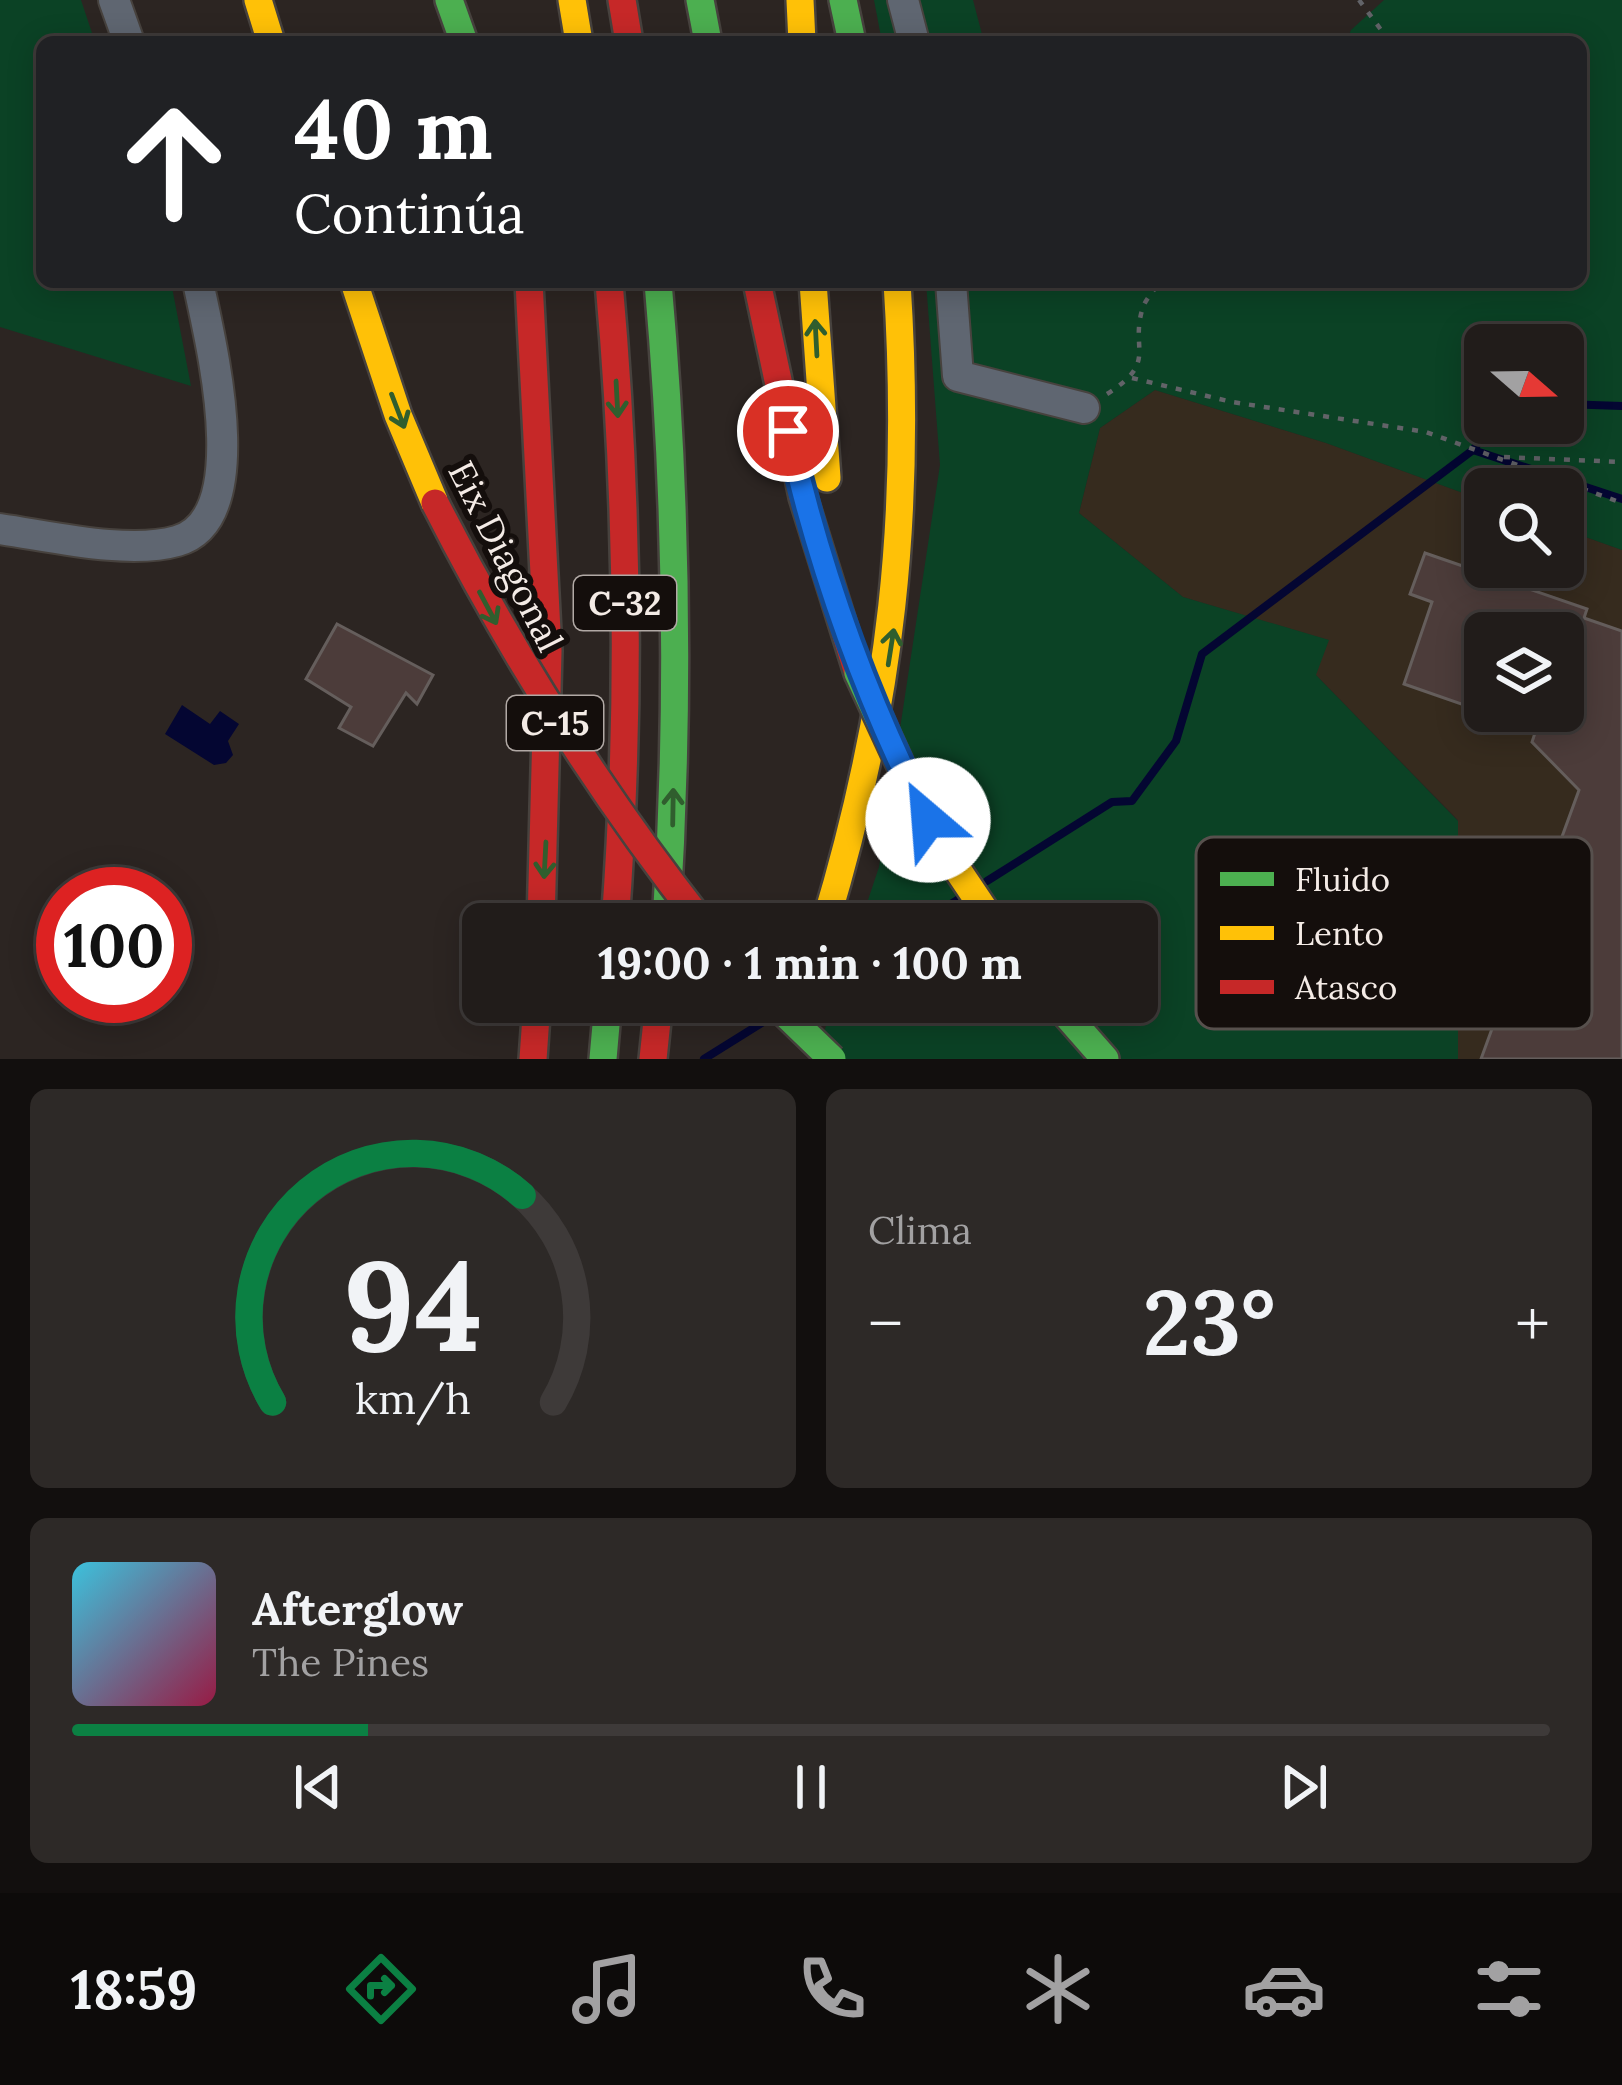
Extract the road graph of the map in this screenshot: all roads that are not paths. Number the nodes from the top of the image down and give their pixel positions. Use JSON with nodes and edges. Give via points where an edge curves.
{"nodes":[{"id":1,"x":114,"y":0,"type":"edge"},
{"id":2,"x":258,"y":0,"type":"edge"},
{"id":3,"x":449,"y":0,"type":"edge"},
{"id":4,"x":476,"y":0,"type":"edge"},
{"id":5,"x":572,"y":0,"type":"edge"},
{"id":6,"x":622,"y":0,"type":"edge"},
{"id":7,"x":700,"y":0,"type":"edge"},
{"id":8,"x":800,"y":0,"type":"edge"},
{"id":9,"x":843,"y":0,"type":"edge"},
{"id":10,"x":903,"y":0,"type":"edge"},
{"id":11,"x":127,"y":36,"type":"edge"},
{"id":12,"x":269,"y":36,"type":"edge"},
{"id":13,"x":462,"y":36,"type":"edge"},
{"id":14,"x":486,"y":36,"type":"edge"},
{"id":15,"x":577,"y":36,"type":"edge"},
{"id":16,"x":628,"y":36,"type":"edge"},
{"id":17,"x":707,"y":36,"type":"edge"},
{"id":18,"x":802,"y":36,"type":"edge"},
{"id":19,"x":851,"y":36,"type":"edge"},
{"id":20,"x":912,"y":36,"type":"edge"},
{"id":21,"x":198,"y":288,"type":"edge"},
{"id":22,"x":354,"y":288,"type":"edge"},
{"id":23,"x":515,"y":288,"type":"edge"},
{"id":24,"x":529,"y":288,"type":"edge"},
{"id":25,"x":609,"y":288,"type":"edge"},
{"id":26,"x":658,"y":288,"type":"edge"},
{"id":27,"x":758,"y":288,"type":"edge"},
{"id":28,"x":813,"y":288,"type":"edge"},
{"id":29,"x":897,"y":288,"type":"edge"},
{"id":30,"x":952,"y":288,"type":"edge"},
{"id":31,"x":1084,"y":408,"type":"road end"},
{"id":32,"x":0,"y":529,"type":"edge"},
{"id":33,"x":544,"y":531,"type":"junction"},
{"id":34,"x":842,"y":621,"type":"junction"},
{"id":35,"x":542,"y":903,"type":"edge"},
{"id":36,"x":617,"y":903,"type":"edge"},
{"id":37,"x":668,"y":903,"type":"edge"},
{"id":38,"x":686,"y":903,"type":"edge"},
{"id":39,"x":832,"y":903,"type":"edge"},
{"id":40,"x":980,"y":903,"type":"edge"},
{"id":41,"x":536,"y":1023,"type":"edge"},
{"id":42,"x":606,"y":1023,"type":"edge"},
{"id":43,"x":657,"y":1023,"type":"edge"},
{"id":44,"x":787,"y":1023,"type":"edge"},
{"id":45,"x":802,"y":1023,"type":"edge"},
{"id":46,"x":1073,"y":1023,"type":"edge"},
{"id":47,"x":533,"y":1059,"type":"edge"},
{"id":48,"x":603,"y":1059,"type":"edge"},
{"id":49,"x":653,"y":1059,"type":"edge"},
{"id":50,"x":781,"y":1059,"type":"edge"},
{"id":51,"x":832,"y":1059,"type":"edge"},
{"id":52,"x":1105,"y":1059,"type":"edge"}],
"edges":[{"from":1,"to":11,"type":"street"},
{"from":2,"to":12,"type":"highway"},
{"from":3,"to":13,"type":"highway"},
{"from":4,"to":14,"type":"highway"},
{"from":5,"to":15,"type":"highway"},
{"from":6,"to":16,"type":"highway"},
{"from":7,"to":17,"type":"highway"},
{"from":8,"to":18,"type":"highway"},
{"from":9,"to":19,"type":"highway"},
{"from":10,"to":20,"type":"street"},
{"from":21,"to":32,"type":"street","via":[[223,456],[221,486],[199,530],[144,545]]},
{"from":22,"to":38,"type":"highway","name":"Eix Diagonal","number":"C-15","one_way":true,"bridge":true,"via":[[435,503],[484,602],[557,727]]},
{"from":23,"to":33,"type":"highway"},
{"from":24,"to":33,"type":"highway"},
{"from":25,"to":36,"type":"highway","number":"C-32","one_way":true,"via":[[626,600]]},
{"from":37,"to":26,"type":"highway","number":"C-32","one_way":true,"via":[[675,585]]},
{"from":27,"to":34,"type":"highway","via":[[803,497]]},
{"from":34,"to":28,"type":"highway","one_way":true,"via":[[845,567],[821,431]]},
{"from":39,"to":29,"type":"highway","one_way":true,"via":[[872,754],[900,584],[907,477]]},
{"from":30,"to":31,"type":"street","via":[[958,376]]},
{"from":33,"to":35,"type":"highway","one_way":true},
{"from":34,"to":40,"type":"highway","bridge":true,"via":[[907,779]]},
{"from":41,"to":47,"type":"highway"},
{"from":42,"to":48,"type":"highway"},
{"from":43,"to":49,"type":"highway"},
{"from":44,"to":50,"type":"highway"},
{"from":45,"to":51,"type":"highway","bridge":true},
{"from":46,"to":52,"type":"highway"}]}
